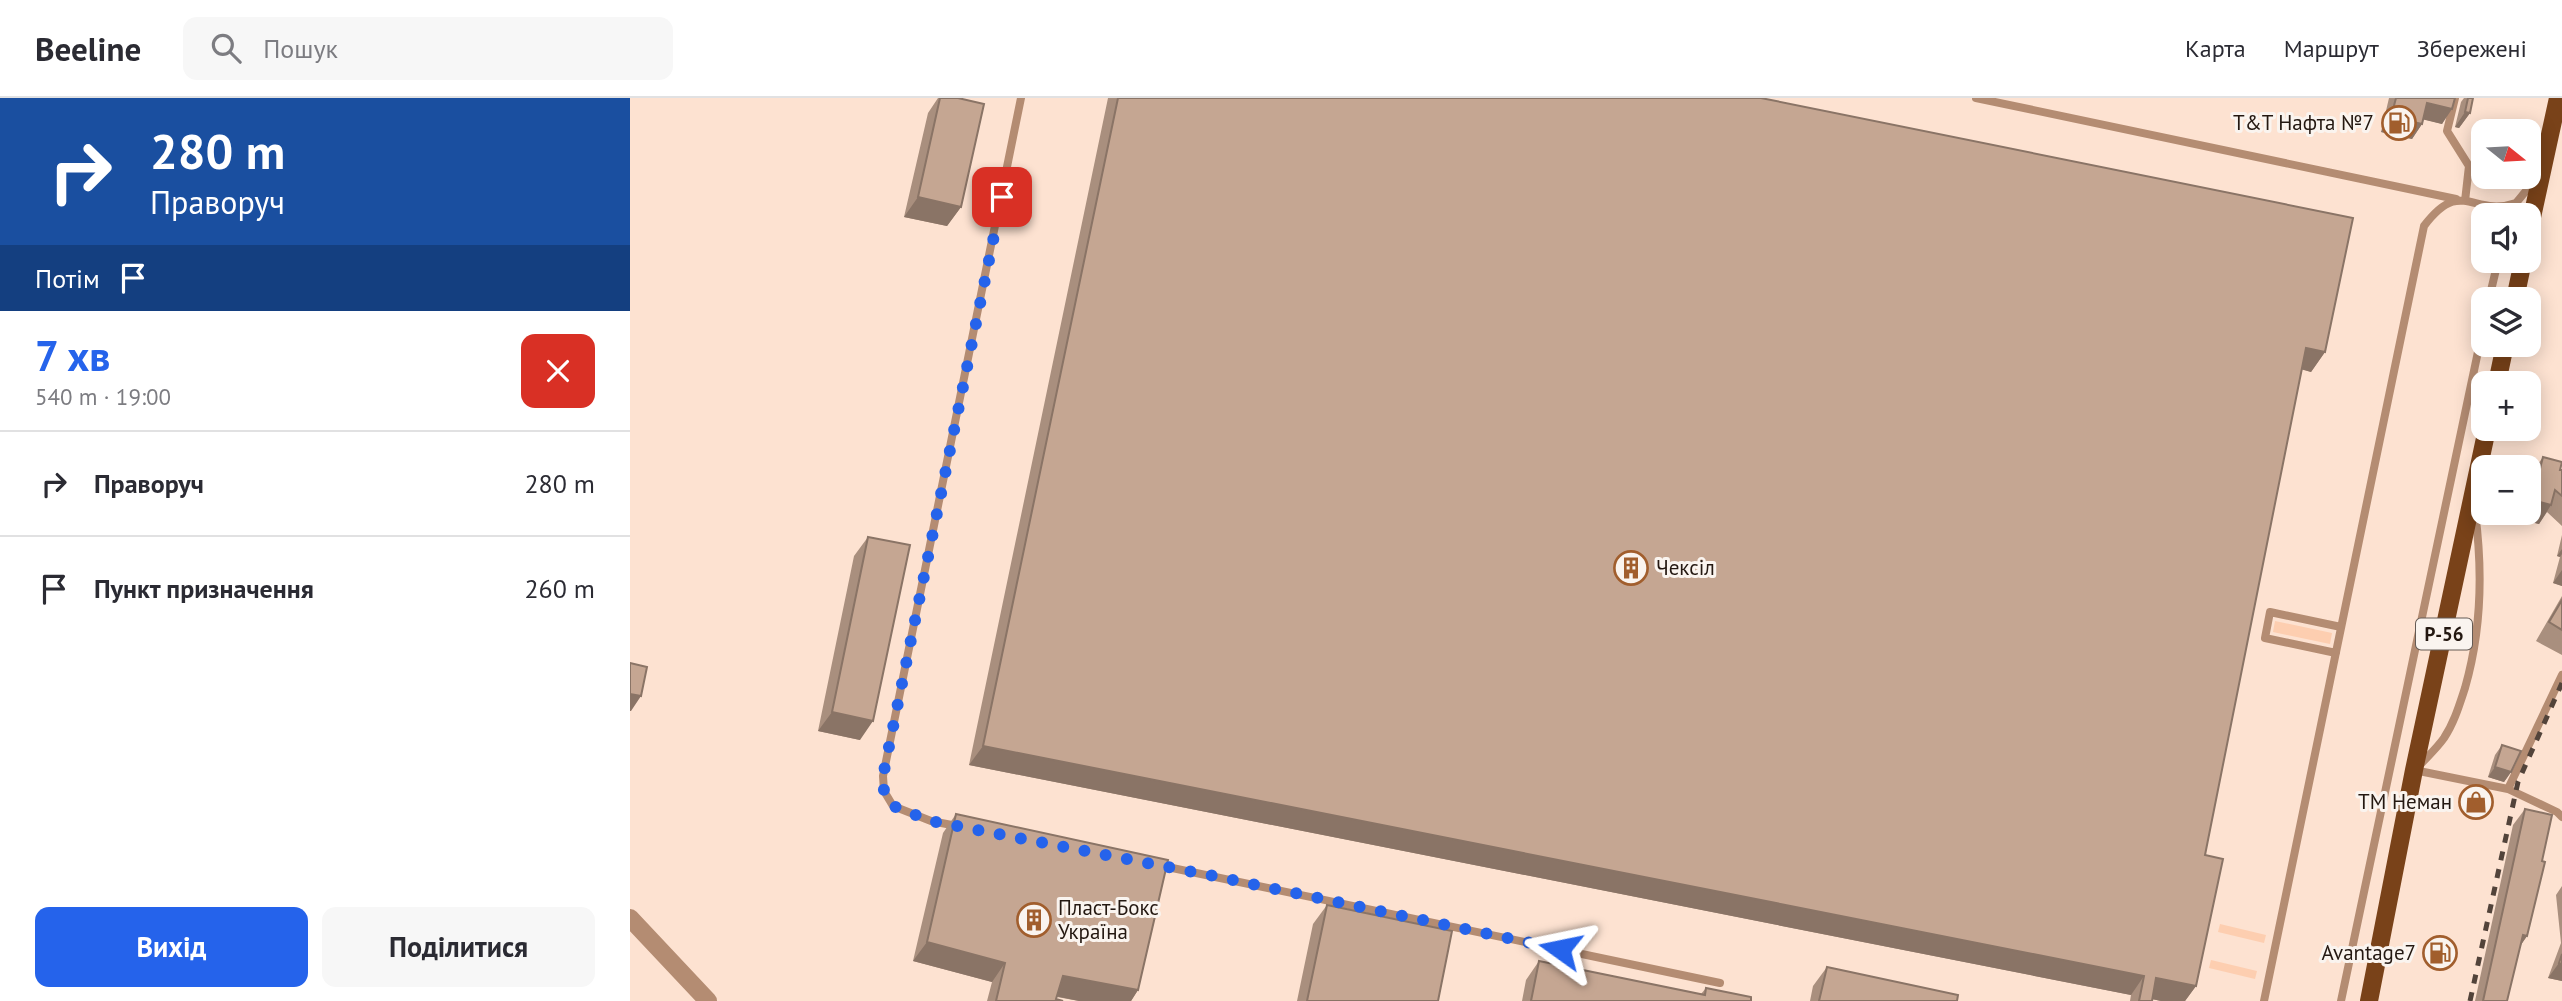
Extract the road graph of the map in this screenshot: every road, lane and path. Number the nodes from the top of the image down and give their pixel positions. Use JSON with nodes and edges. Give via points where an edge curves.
{"nodes":[{"id":1,"x":1021,"y":98,"type":"edge"},
{"id":2,"x":1976,"y":98,"type":"edge"},
{"id":3,"x":2455,"y":98,"type":"edge"},
{"id":4,"x":2558,"y":98,"type":"edge"},
{"id":5,"x":2541,"y":172,"type":"edge"},
{"id":6,"x":2527,"y":189,"type":"edge"},
{"id":7,"x":2461,"y":200,"type":"junction"},
{"id":8,"x":2474,"y":203,"type":"edge"},
{"id":9,"x":2516,"y":203,"type":"edge"},
{"id":10,"x":2477,"y":357,"type":"edge"},
{"id":11,"x":2471,"y":507,"type":"edge"},
{"id":12,"x":2477,"y":525,"type":"edge"},
{"id":13,"x":2341,"y":627,"type":"junction"},
{"id":14,"x":2336,"y":653,"type":"junction"},
{"id":15,"x":2562,"y":675,"type":"edge"},
{"id":16,"x":2414,"y":770,"type":"junction"},
{"id":17,"x":2508,"y":789,"type":"junction"},
{"id":18,"x":2562,"y":817,"type":"edge"},
{"id":19,"x":972,"y":828,"type":"edge"},
{"id":20,"x":1147,"y":862,"type":"edge"},
{"id":21,"x":630,"y":918,"type":"edge"},
{"id":22,"x":1720,"y":983,"type":"dead end"},
{"id":23,"x":708,"y":1001,"type":"edge"},
{"id":24,"x":2264,"y":1001,"type":"edge"},
{"id":25,"x":2341,"y":1001,"type":"edge"},
{"id":26,"x":2369,"y":1001,"type":"edge"}],
"edges":[{"from":1,"to":19,"type":"lane","via":[[883,776],[884,791],[893,806],[931,821]]},
{"from":2,"to":7,"type":"lane"},
{"from":3,"to":7,"type":"lane","via":[[2447,131],[2469,166]]},
{"from":4,"to":5,"type":"main road"},
{"from":6,"to":9,"type":"lane"},
{"from":7,"to":8,"type":"lane"},
{"from":7,"to":13,"type":"lane","via":[[2443,205],[2424,226]]},
{"from":10,"to":25,"type":"lane"},
{"from":11,"to":16,"type":"main road","number":"Р-56"},
{"from":12,"to":16,"type":"lane","via":[[2481,599],[2472,660],[2454,720],[2437,748]]},
{"from":13,"to":14,"type":"lane"},
{"from":13,"to":14,"type":"lane","via":[[2270,612],[2264,638]]},
{"from":14,"to":24,"type":"lane"},
{"from":15,"to":17,"type":"lane"},
{"from":16,"to":17,"type":"lane"},
{"from":16,"to":26,"type":"main road","number":"Р-56"},
{"from":17,"to":18,"type":"lane"},
{"from":20,"to":22,"type":"lane"},
{"from":21,"to":23,"type":"street"}]}
